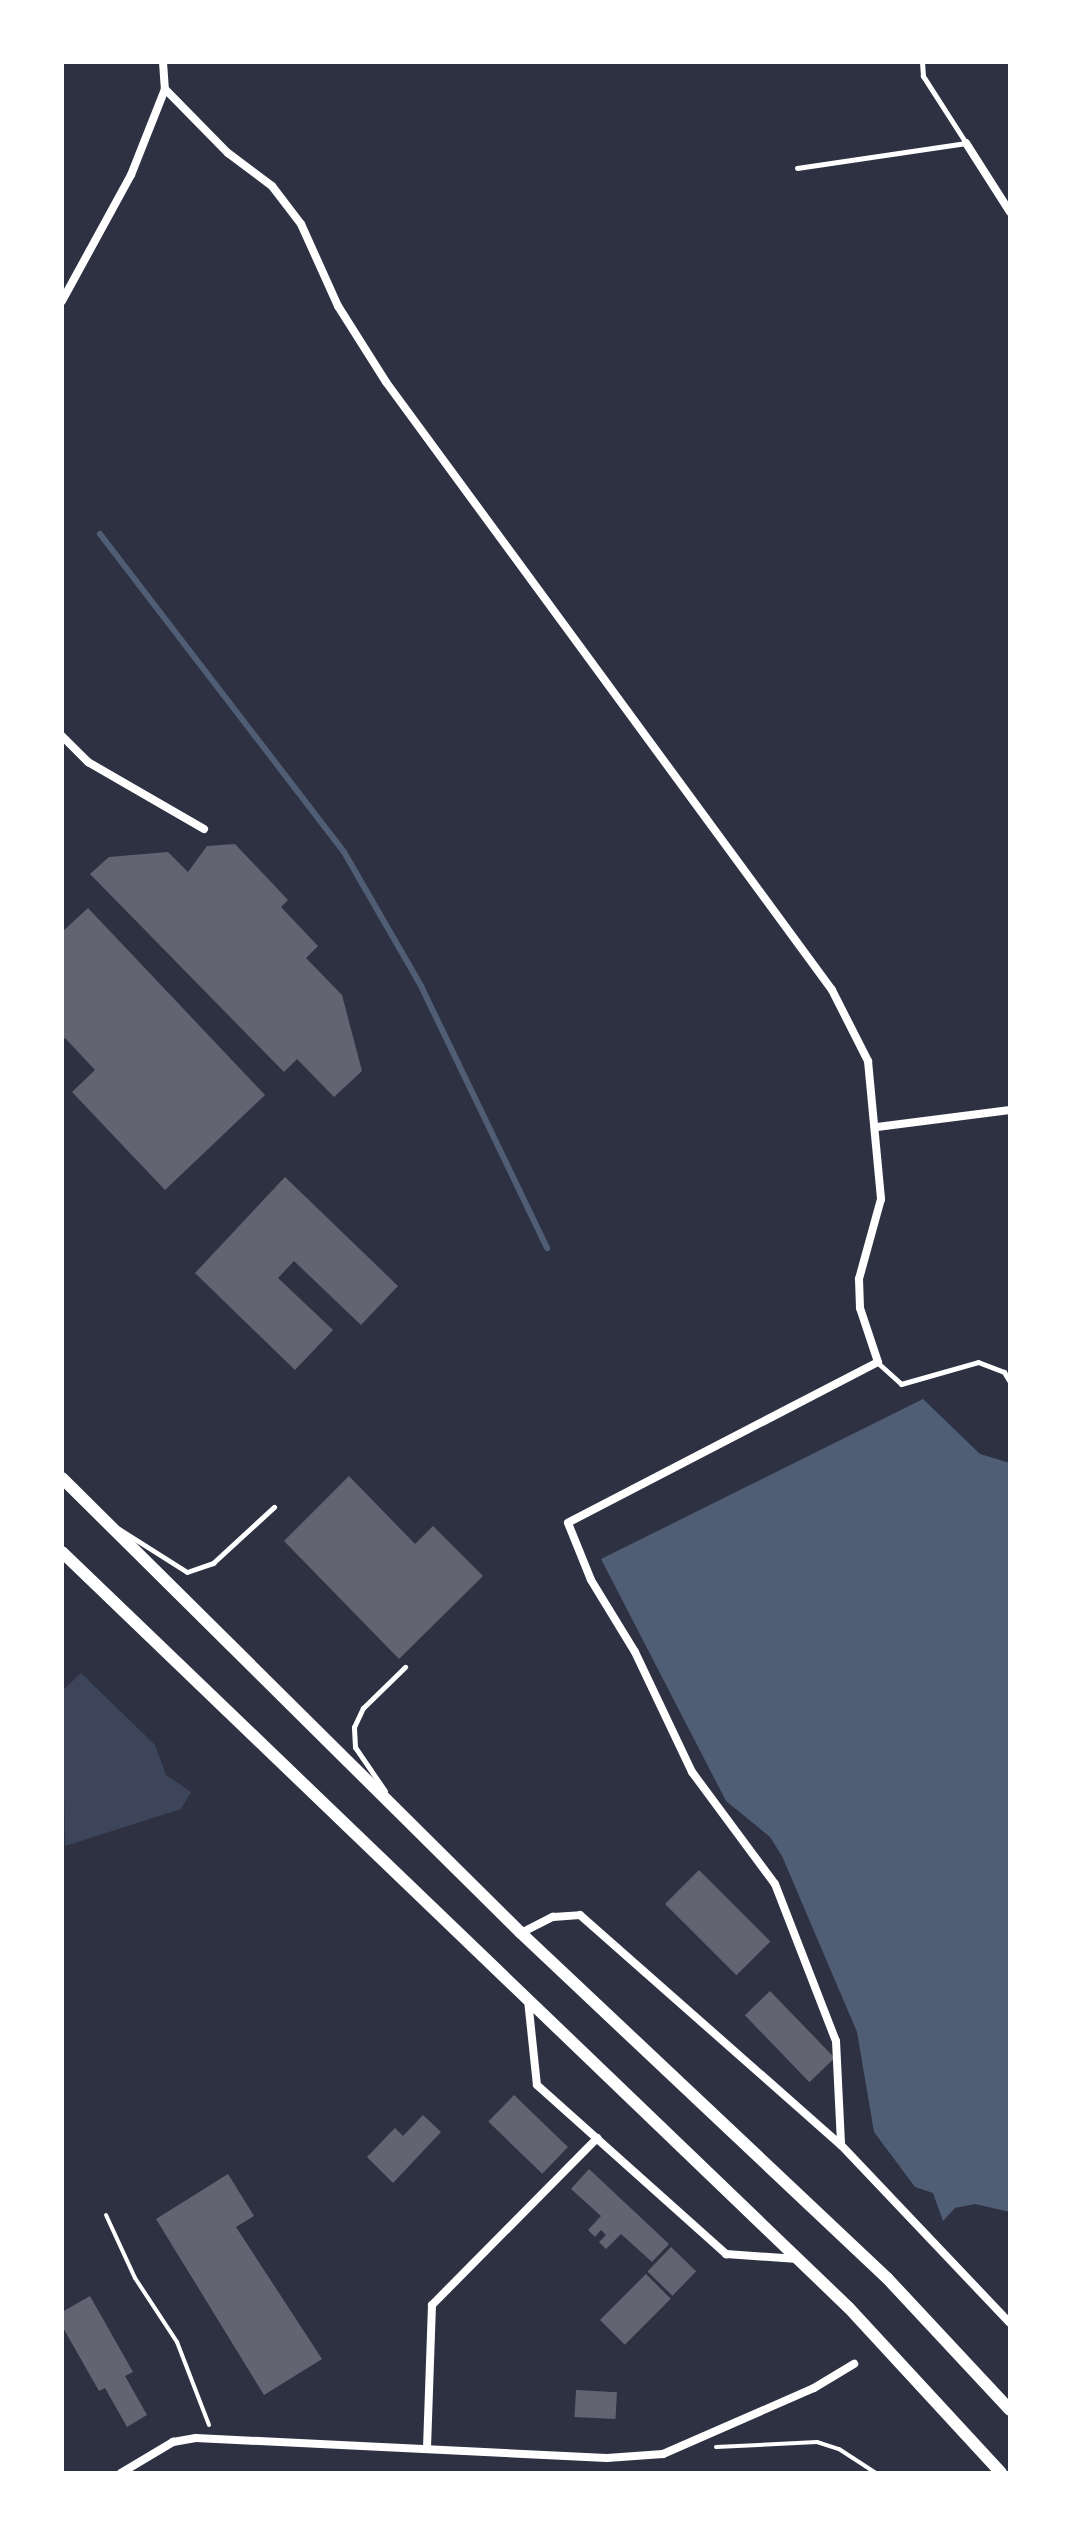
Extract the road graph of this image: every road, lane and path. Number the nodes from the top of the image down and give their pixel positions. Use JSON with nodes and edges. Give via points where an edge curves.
{"nodes":[{"id":1,"x":163,"y":62,"type":"edge"},
{"id":2,"x":922,"y":62,"type":"edge"},
{"id":3,"x":165,"y":89,"type":"junction"},
{"id":4,"x":966,"y":143,"type":"junction"},
{"id":5,"x":797,"y":168,"type":"dead end"},
{"id":6,"x":1010,"y":212,"type":"edge"},
{"id":7,"x":62,"y":301,"type":"edge"},
{"id":8,"x":62,"y":736,"type":"edge"},
{"id":9,"x":204,"y":829,"type":"dead end"},
{"id":10,"x":1010,"y":1110,"type":"edge"},
{"id":11,"x":877,"y":1127,"type":"junction"},
{"id":12,"x":878,"y":1362,"type":"junction"},
{"id":13,"x":1010,"y":1382,"type":"edge"},
{"id":14,"x":62,"y":1478,"type":"edge"},
{"id":15,"x":274,"y":1507,"type":"dead end"},
{"id":16,"x":108,"y":1523,"type":"junction"},
{"id":17,"x":62,"y":1552,"type":"edge"},
{"id":18,"x":405,"y":1667,"type":"dead end"},
{"id":19,"x":399,"y":1812,"type":"junction"},
{"id":20,"x":521,"y":1933,"type":"junction"},
{"id":21,"x":528,"y":1999,"type":"junction"},
{"id":22,"x":597,"y":2138,"type":"junction"},
{"id":23,"x":841,"y":2145,"type":"junction"},
{"id":24,"x":106,"y":2215,"type":"dead end"},
{"id":25,"x":798,"y":2259,"type":"junction"},
{"id":26,"x":990,"y":2302,"type":"junction"},
{"id":27,"x":981,"y":2309,"type":"dead end"},
{"id":28,"x":1010,"y":2323,"type":"edge"},
{"id":29,"x":854,"y":2364,"type":"dead end"},
{"id":30,"x":1010,"y":2410,"type":"edge"},
{"id":31,"x":214,"y":2438,"type":"junction"},
{"id":32,"x":694,"y":2442,"type":"junction"},
{"id":33,"x":427,"y":2448,"type":"junction"},
{"id":34,"x":121,"y":2473,"type":"edge"},
{"id":35,"x":876,"y":2473,"type":"edge"},
{"id":36,"x":1001,"y":2473,"type":"edge"}],
"edges":[{"from":1,"to":3,"type":"street"},
{"from":2,"to":4,"type":"lane","via":[[923,76]]},
{"from":3,"to":7,"type":"street","via":[[131,175]]},
{"from":3,"to":11,"type":"street","via":[[228,153],[265,179],[301,224],[338,306],[386,382],[832,990],[868,1061]]},
{"from":4,"to":5,"type":"lane"},
{"from":4,"to":6,"type":"street"},
{"from":8,"to":9,"type":"street","via":[[88,762]]},
{"from":10,"to":11,"type":"street"},
{"from":11,"to":12,"type":"street","via":[[881,1199],[859,1279],[860,1308]]},
{"from":12,"to":13,"type":"lane","via":[[901,1384],[978,1362],[1004,1372]]},
{"from":12,"to":23,"type":"street","via":[[568,1523],[591,1580],[635,1652],[692,1772],[775,1884],[836,2041]]},
{"from":14,"to":16,"type":"main road"},
{"from":15,"to":16,"type":"lane","via":[[213,1563],[187,1572]]},
{"from":16,"to":19,"type":"main road"},
{"from":17,"to":21,"type":"main road"},
{"from":18,"to":19,"type":"lane","via":[[363,1708],[354,1727],[355,1747]]},
{"from":19,"to":20,"type":"main road"},
{"from":20,"to":23,"type":"street","via":[[553,1917],[580,1915]]},
{"from":20,"to":30,"type":"main road","via":[[887,2278]]},
{"from":21,"to":22,"type":"street","via":[[537,2085]]},
{"from":21,"to":25,"type":"main road"},
{"from":22,"to":25,"type":"street","via":[[726,2254]]},
{"from":22,"to":33,"type":"street","via":[[432,2305]]},
{"from":23,"to":26,"type":"street"},
{"from":24,"to":31,"type":"path","via":[[135,2278],[177,2342]]},
{"from":25,"to":36,"type":"main road"},
{"from":26,"to":27,"type":"street"},
{"from":26,"to":28,"type":"street"},
{"from":29,"to":32,"type":"street","via":[[814,2388]]},
{"from":31,"to":33,"type":"street"},
{"from":31,"to":34,"type":"street","via":[[173,2442]]},
{"from":32,"to":33,"type":"street","via":[[636,2458]]},
{"from":32,"to":35,"type":"path","via":[[716,2447],[817,2442],[839,2449]]}]}
